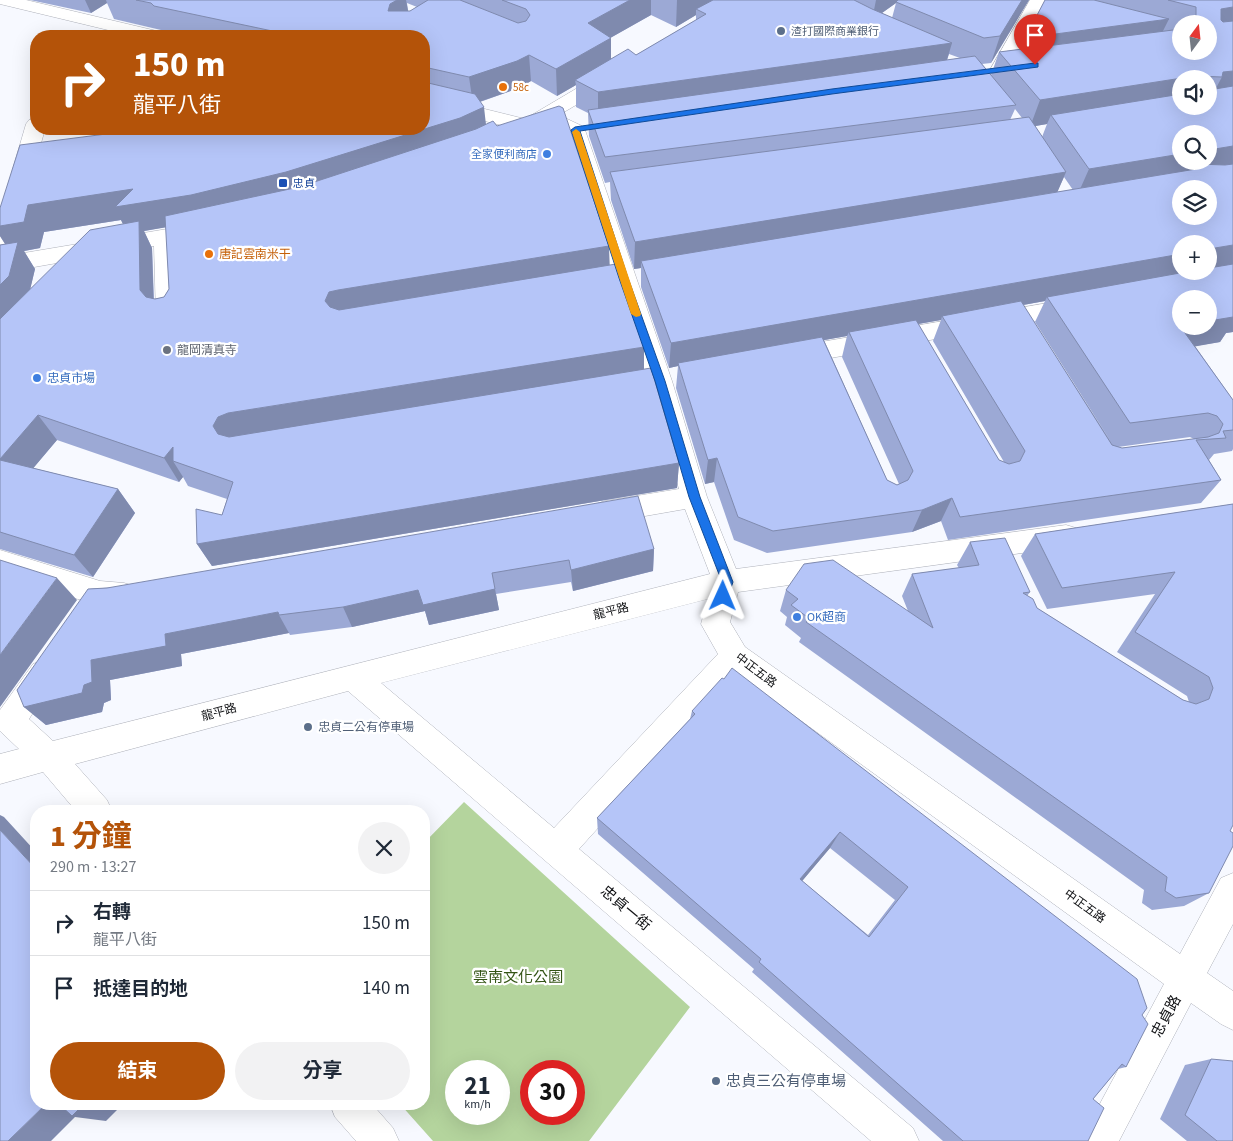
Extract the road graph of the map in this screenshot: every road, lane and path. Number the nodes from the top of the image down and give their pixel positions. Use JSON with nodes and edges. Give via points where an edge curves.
{"nodes":[{"id":1,"x":4,"y":0,"type":"edge"},
{"id":2,"x":114,"y":9,"type":"dead end"},
{"id":3,"x":1094,"y":18,"type":"edge"},
{"id":4,"x":93,"y":22,"type":"junction"},
{"id":5,"x":86,"y":30,"type":"edge"},
{"id":6,"x":128,"y":30,"type":"edge"},
{"id":7,"x":1018,"y":67,"type":"edge"},
{"id":8,"x":620,"y":71,"type":"edge"},
{"id":9,"x":430,"y":101,"type":"edge"},
{"id":10,"x":534,"y":120,"type":"junction"},
{"id":11,"x":33,"y":135,"type":"edge"},
{"id":12,"x":498,"y":138,"type":"edge"},
{"id":13,"x":222,"y":225,"type":"edge"},
{"id":14,"x":165,"y":237,"type":"junction"},
{"id":15,"x":0,"y":250,"type":"edge"},
{"id":16,"x":95,"y":250,"type":"junction"},
{"id":17,"x":0,"y":265,"type":"edge"},
{"id":18,"x":68,"y":277,"type":"edge"},
{"id":19,"x":1096,"y":303,"type":"edge"},
{"id":20,"x":168,"y":316,"type":"edge"},
{"id":21,"x":776,"y":359,"type":"edge"},
{"id":22,"x":694,"y":497,"type":"junction"},
{"id":23,"x":577,"y":517,"type":"edge"},
{"id":24,"x":1088,"y":533,"type":"edge"},
{"id":25,"x":1001,"y":546,"type":"junction"},
{"id":26,"x":0,"y":562,"type":"edge"},
{"id":27,"x":1013,"y":573,"type":"edge"},
{"id":28,"x":727,"y":582,"type":"junction"},
{"id":29,"x":152,"y":590,"type":"edge"},
{"id":30,"x":100,"y":593,"type":"junction"},
{"id":31,"x":83,"y":617,"type":"edge"},
{"id":32,"x":60,"y":649,"type":"edge"},
{"id":33,"x":735,"y":656,"type":"junction"},
{"id":34,"x":352,"y":677,"type":"junction"},
{"id":35,"x":49,"y":757,"type":"junction"},
{"id":36,"x":0,"y":769,"type":"edge"},
{"id":37,"x":91,"y":805,"type":"edge"},
{"id":38,"x":556,"y":849,"type":"junction"},
{"id":39,"x":1233,"y":890,"type":"edge"},
{"id":40,"x":1186,"y":978,"type":"junction"},
{"id":41,"x":1233,"y":1012,"type":"edge"},
{"id":42,"x":353,"y":1110,"type":"edge"},
{"id":43,"x":380,"y":1141,"type":"edge"},
{"id":44,"x":900,"y":1141,"type":"edge"},
{"id":45,"x":1100,"y":1141,"type":"edge"}],
"edges":[{"from":1,"to":4,"type":"street"},
{"from":2,"to":4,"type":"street"},
{"from":3,"to":7,"type":"street","via":[[1037,4],[990,71]]},
{"from":4,"to":5,"type":"street"},
{"from":4,"to":6,"type":"street"},
{"from":8,"to":10,"type":"street"},
{"from":9,"to":10,"type":"street"},
{"from":10,"to":12,"type":"street"},
{"from":10,"to":22,"type":"street","via":[[585,128],[605,192],[624,278],[660,381]]},
{"from":11,"to":15,"type":"street"},
{"from":13,"to":14,"type":"street"},
{"from":14,"to":16,"type":"street"},
{"from":14,"to":20,"type":"street"},
{"from":16,"to":17,"type":"street"},
{"from":16,"to":18,"type":"street"},
{"from":19,"to":21,"type":"street","via":[[1022,325],[920,343],[828,359]]},
{"from":22,"to":23,"type":"street"},
{"from":22,"to":28,"type":"street"},
{"from":24,"to":25,"type":"street","name":"龍平路"},
{"from":25,"to":27,"type":"street"},
{"from":25,"to":28,"type":"street","name":"龍平路"},
{"from":26,"to":30,"type":"street"},
{"from":28,"to":33,"type":"street","name":"中正五路","via":[[715,624]]},
{"from":28,"to":34,"type":"street","name":"龍平路"},
{"from":29,"to":30,"type":"street","via":[[124,595]]},
{"from":30,"to":31,"type":"street"},
{"from":32,"to":35,"type":"street","via":[[10,721]]},
{"from":33,"to":38,"type":"street"},
{"from":33,"to":40,"type":"street","name":"中正五路"},
{"from":34,"to":35,"type":"street","name":"龍平路"},
{"from":34,"to":38,"type":"street","name":"忠貞一街"},
{"from":35,"to":36,"type":"street","name":"龍平路"},
{"from":35,"to":37,"type":"street"},
{"from":38,"to":44,"type":"street","name":"忠貞一街"},
{"from":39,"to":40,"type":"street","name":"忠貞路"},
{"from":40,"to":41,"type":"street","name":"中正五路"},
{"from":40,"to":45,"type":"street","name":"忠貞路"},
{"from":42,"to":43,"type":"street"}]}
